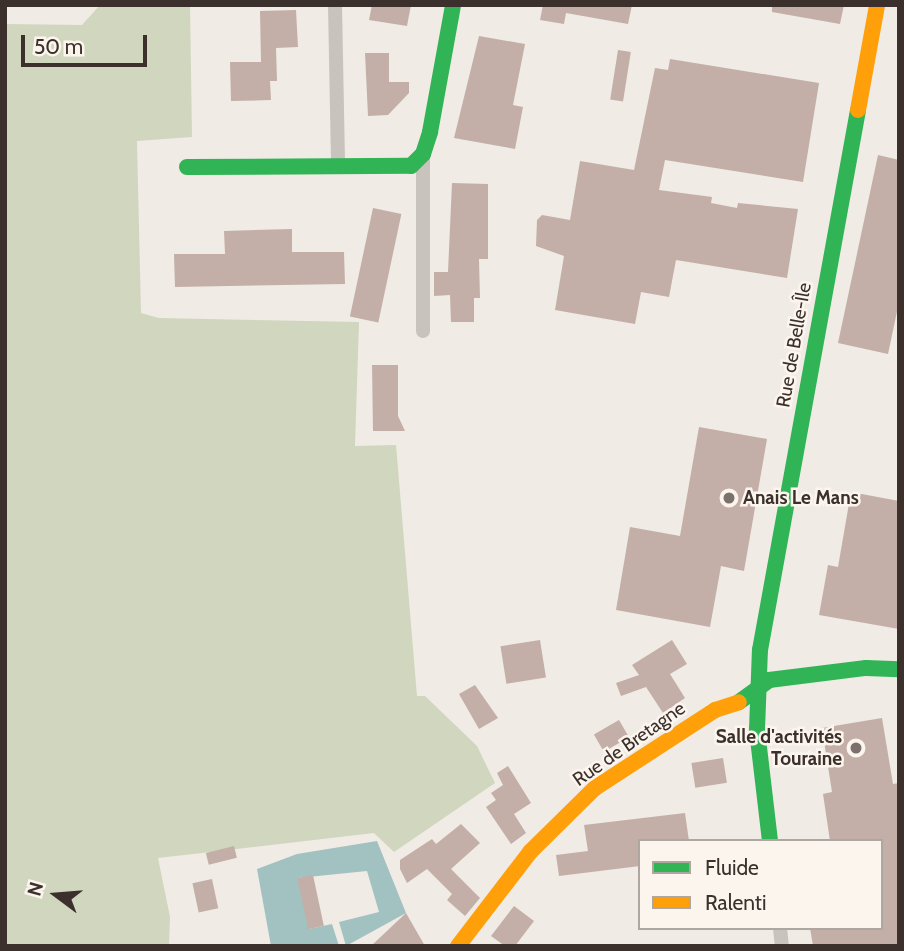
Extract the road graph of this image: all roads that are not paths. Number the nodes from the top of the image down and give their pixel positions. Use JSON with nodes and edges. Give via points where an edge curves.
{"nodes":[{"id":1,"x":335,"y":5,"type":"edge"},
{"id":2,"x":453,"y":5,"type":"edge"},
{"id":3,"x":877,"y":5,"type":"edge"},
{"id":4,"x":422,"y":154,"type":"junction"},
{"id":5,"x":338,"y":166,"type":"junction"},
{"id":6,"x":187,"y":167,"type":"dead end"},
{"id":7,"x":423,"y":331,"type":"dead end"},
{"id":8,"x":899,"y":669,"type":"edge"},
{"id":9,"x":756,"y":692,"type":"junction"},
{"id":10,"x":770,"y":839,"type":"edge"},
{"id":11,"x":458,"y":946,"type":"edge"}],
"edges":[{"from":1,"to":5,"type":"street"},
{"from":2,"to":4,"type":"street"},
{"from":3,"to":9,"type":"street","name":"Rue de Belle-Île"},
{"from":4,"to":5,"type":"street","via":[[411,166]]},
{"from":4,"to":7,"type":"street"},
{"from":5,"to":6,"type":"street"},
{"from":8,"to":9,"type":"street","name":"Rue de Bretagne","via":[[866,668],[769,680]]},
{"from":9,"to":10,"type":"street","name":"Rue de Belle-Île"},
{"from":9,"to":11,"type":"street","name":"Rue de Bretagne","via":[[715,710],[595,788],[530,852]]}]}
